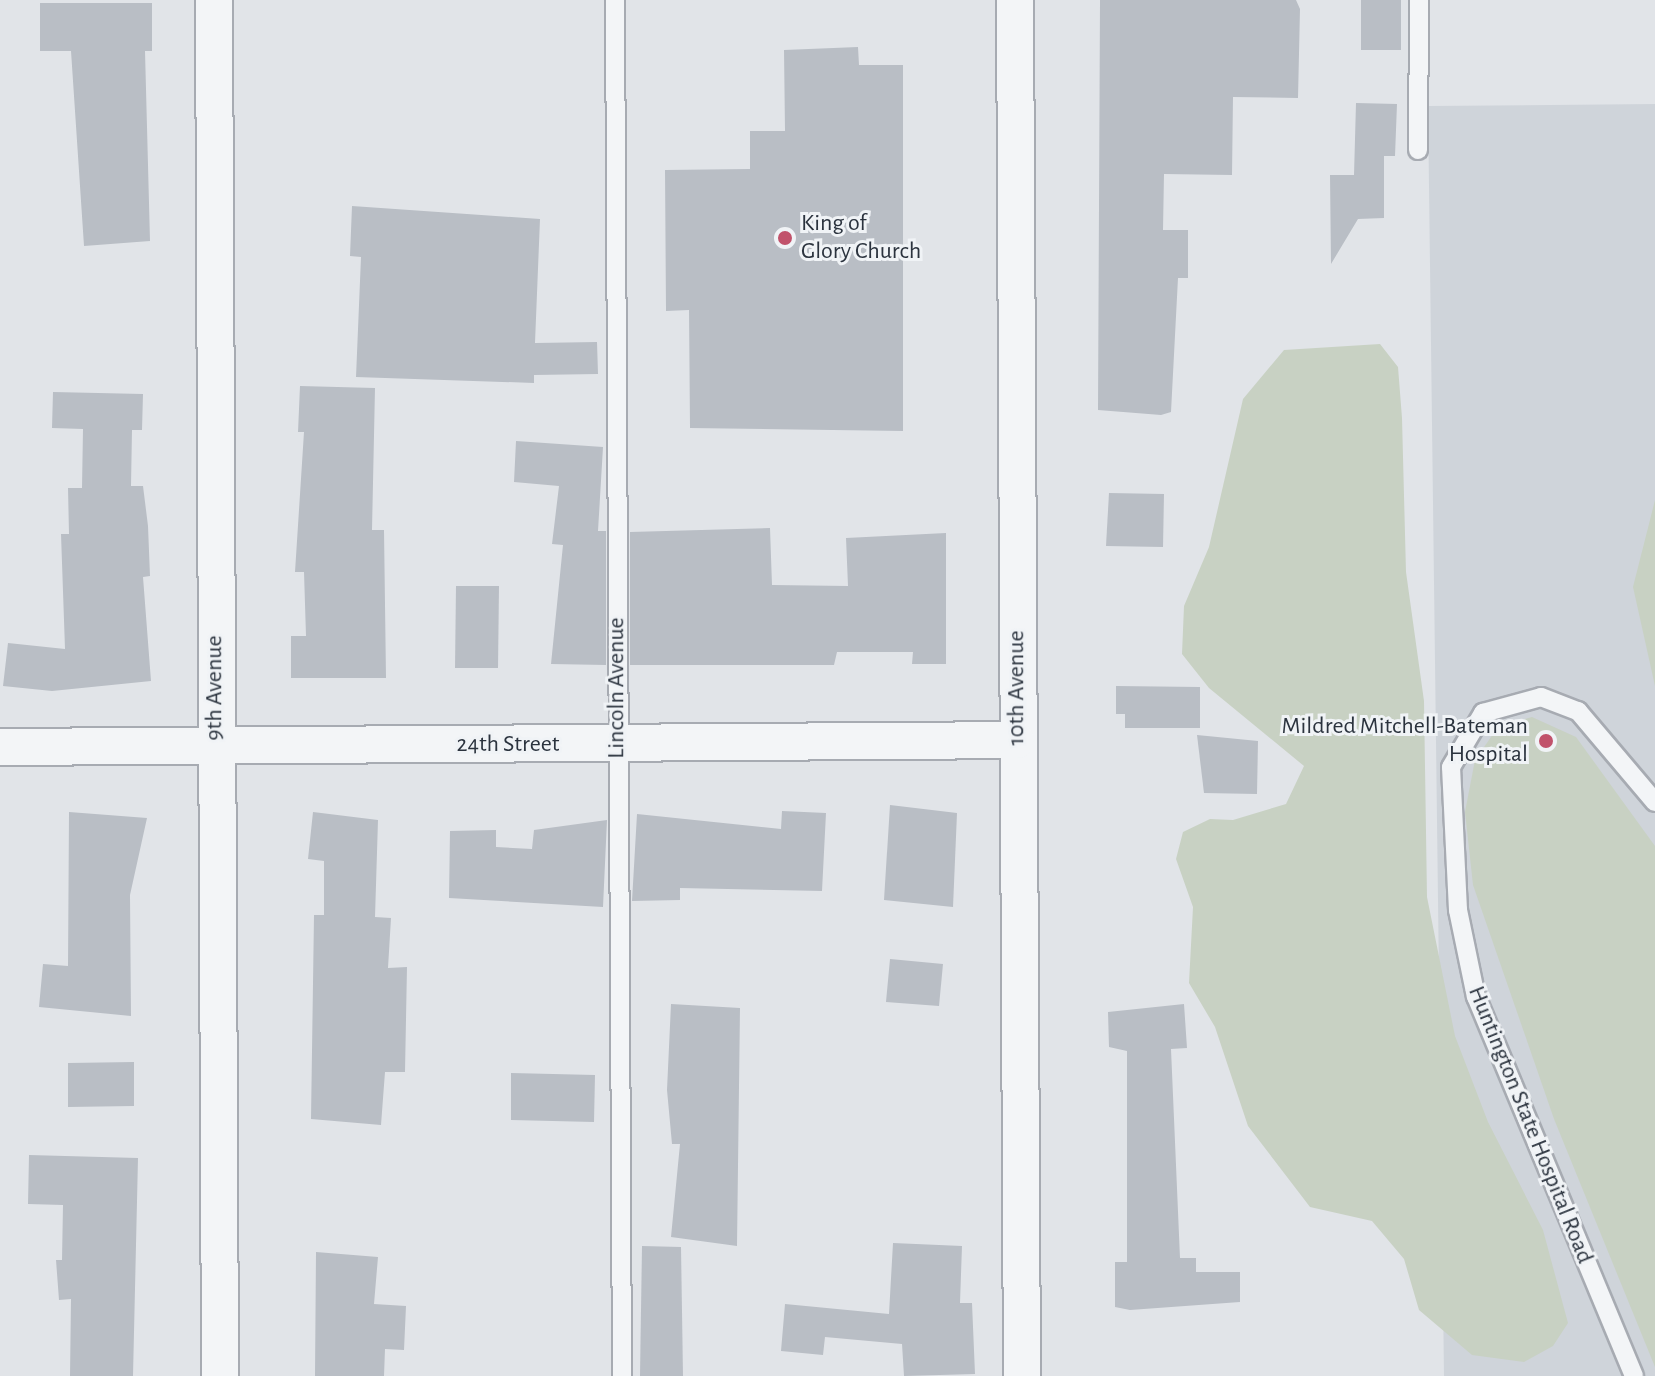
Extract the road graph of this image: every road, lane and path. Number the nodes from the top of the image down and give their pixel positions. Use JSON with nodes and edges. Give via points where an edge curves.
{"nodes":[{"id":1,"x":214,"y":0,"type":"edge"},
{"id":2,"x":615,"y":0,"type":"edge"},
{"id":3,"x":1015,"y":0,"type":"edge"},
{"id":4,"x":1419,"y":0,"type":"edge"},
{"id":5,"x":1418,"y":150,"type":"dead end"},
{"id":6,"x":1016,"y":740,"type":"junction"},
{"id":7,"x":616,"y":744,"type":"junction"},
{"id":8,"x":215,"y":746,"type":"junction"},
{"id":9,"x":0,"y":747,"type":"edge"},
{"id":10,"x":1655,"y":802,"type":"edge"},
{"id":11,"x":220,"y":1376,"type":"edge"},
{"id":12,"x":622,"y":1376,"type":"edge"},
{"id":13,"x":1022,"y":1376,"type":"edge"},
{"id":14,"x":1634,"y":1376,"type":"edge"}],
"edges":[{"from":1,"to":8,"type":"street","name":"9th Avenue"},
{"from":2,"to":7,"type":"lane","name":"Lincoln Avenue"},
{"from":3,"to":6,"type":"street","name":"10th Avenue"},
{"from":4,"to":5,"type":"lane"},
{"from":6,"to":7,"type":"street","name":"24th Street"},
{"from":6,"to":13,"type":"street","name":"10th Avenue"},
{"from":7,"to":8,"type":"street","name":"24th Street"},
{"from":7,"to":12,"type":"lane","name":"Lincoln Avenue"},
{"from":8,"to":9,"type":"street","name":"24th Street"},
{"from":8,"to":11,"type":"street","name":"9th Avenue"},
{"from":10,"to":14,"type":"lane","name":"Huntington State Hospital Road","via":[[1578,711],[1541,697],[1483,713],[1451,767],[1456,896],[1476,997]]}]}
